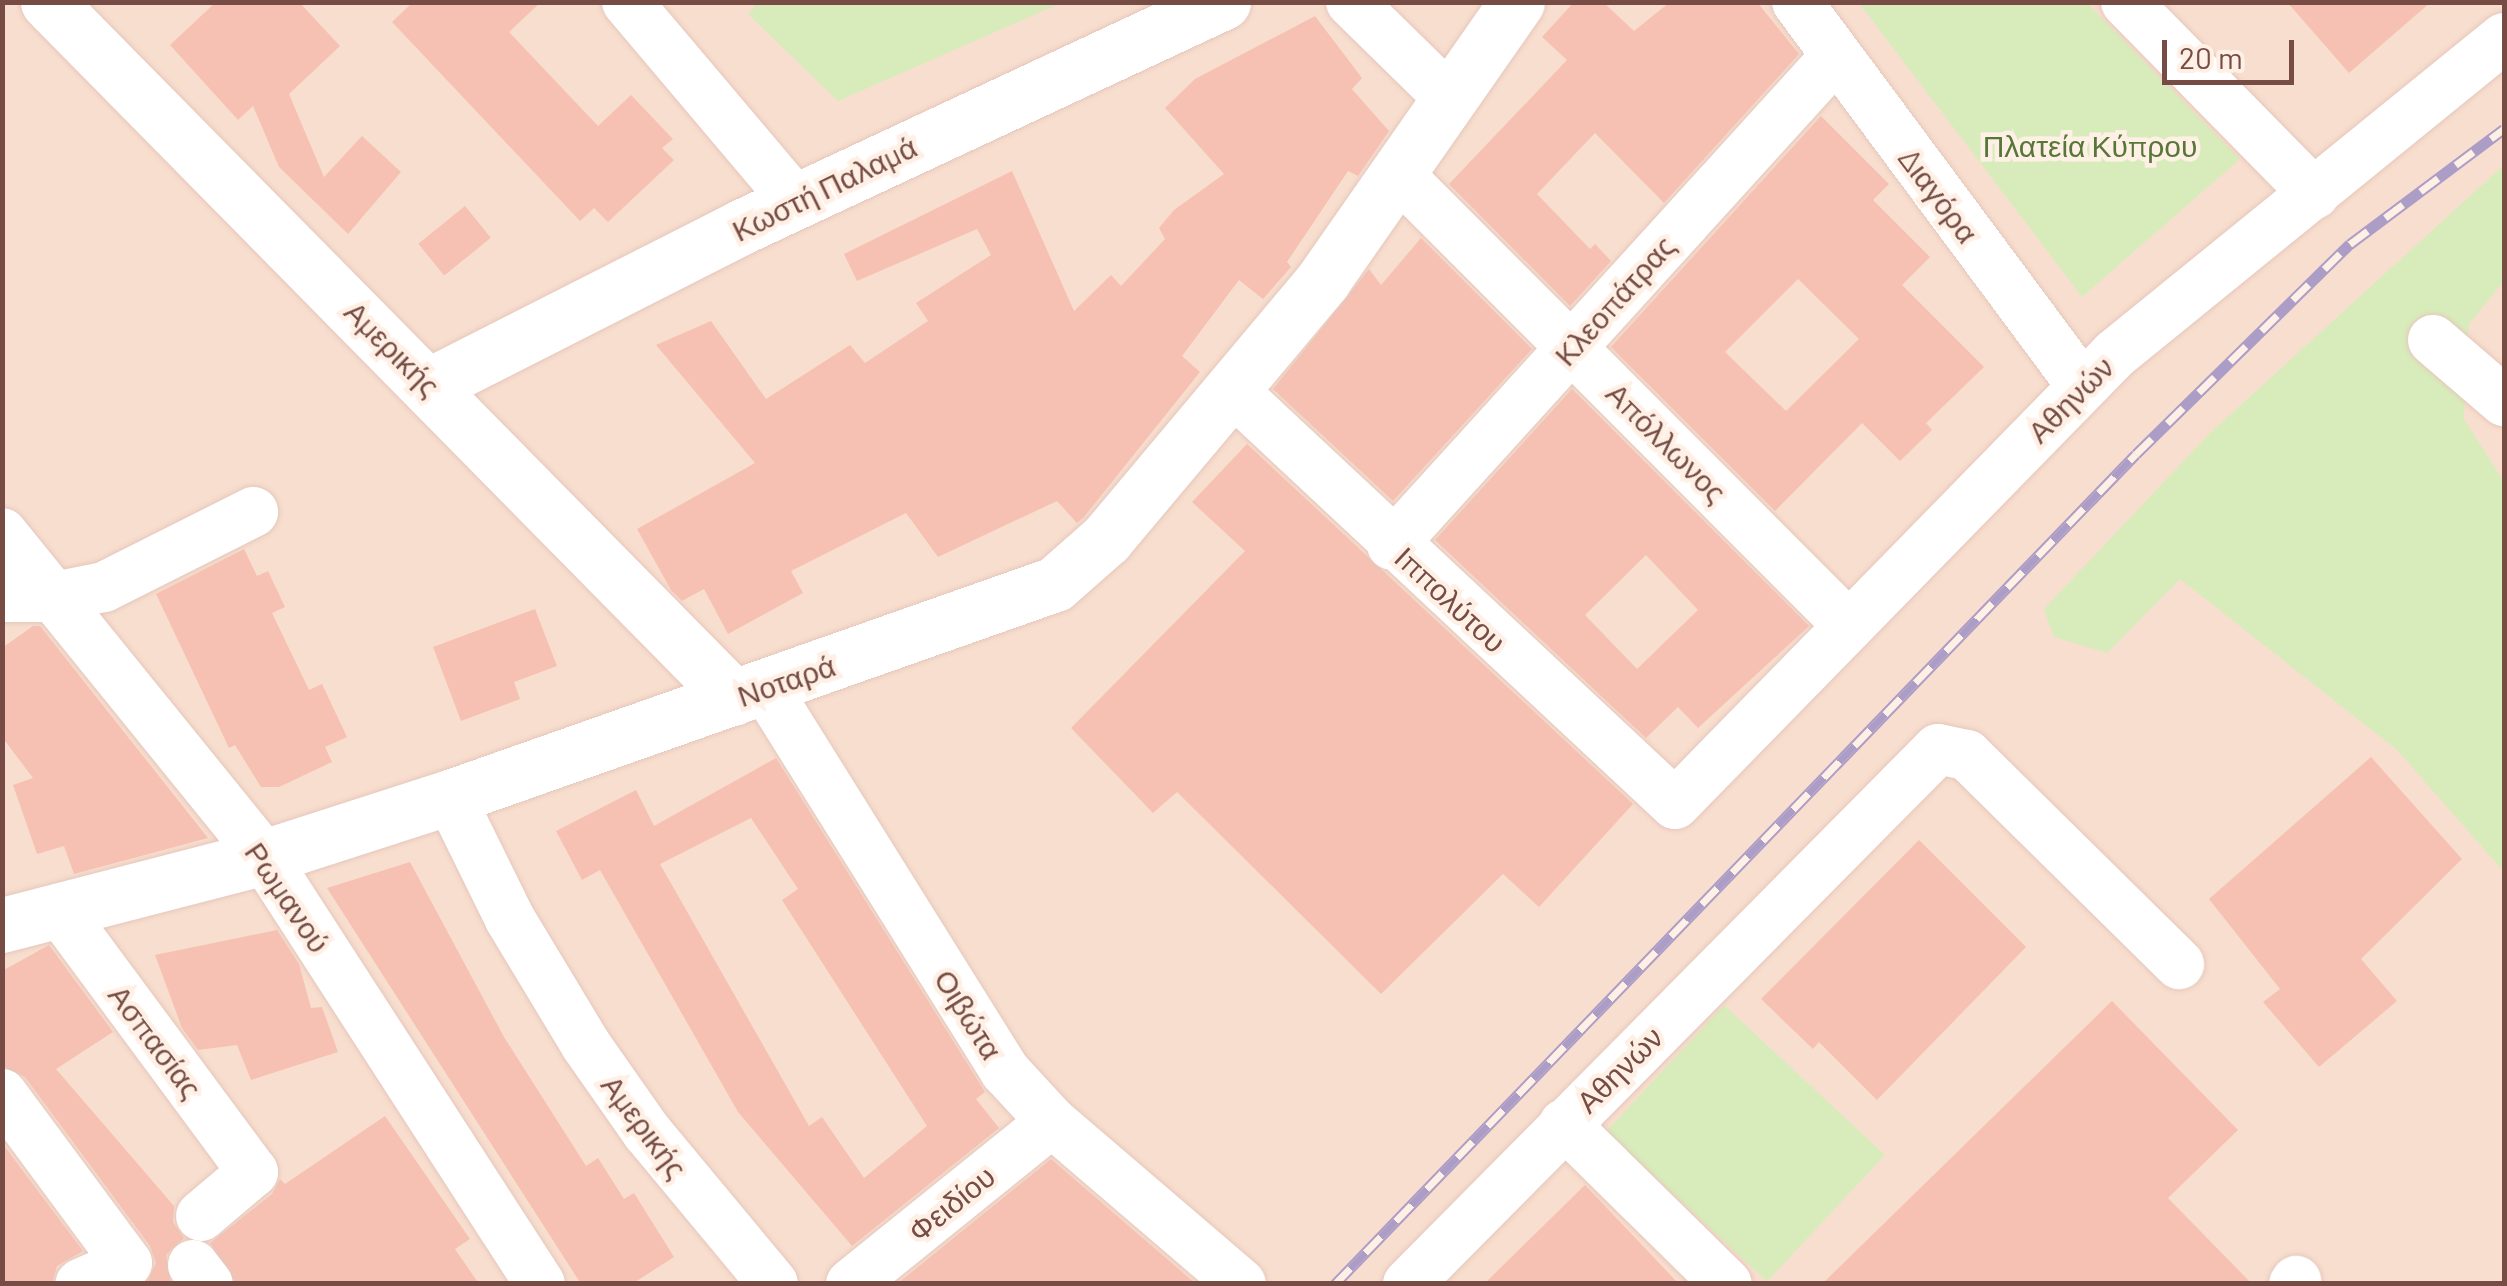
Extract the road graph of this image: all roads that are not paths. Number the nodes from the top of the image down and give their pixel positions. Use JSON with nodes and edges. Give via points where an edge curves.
{"nodes":[{"id":1,"x":48,"y":2,"type":"edge"},
{"id":2,"x":626,"y":2,"type":"edge"},
{"id":3,"x":1223,"y":2,"type":"edge"},
{"id":4,"x":1351,"y":2,"type":"edge"},
{"id":5,"x":1517,"y":2,"type":"edge"},
{"id":6,"x":1797,"y":2,"type":"edge"},
{"id":7,"x":2126,"y":2,"type":"edge"},
{"id":8,"x":2504,"y":38,"type":"edge"},
{"id":9,"x":1836,"y":56,"type":"junction"},
{"id":10,"x":1450,"y":100,"type":"junction"},
{"id":11,"x":1399,"y":175,"type":"junction"},
{"id":12,"x":2315,"y":194,"type":"junction"},
{"id":13,"x":796,"y":201,"type":"junction"},
{"id":14,"x":2433,"y":340,"type":"dead end"},
{"id":15,"x":1572,"y":346,"type":"junction"},
{"id":16,"x":430,"y":384,"type":"junction"},
{"id":17,"x":2082,"y":386,"type":"junction"},
{"id":18,"x":1232,"y":390,"type":"junction"},
{"id":19,"x":2504,"y":401,"type":"edge"},
{"id":20,"x":253,"y":512,"type":"dead end"},
{"id":21,"x":2,"y":533,"type":"edge"},
{"id":22,"x":1392,"y":545,"type":"junction"},
{"id":23,"x":2,"y":597,"type":"edge"},
{"id":24,"x":54,"y":597,"type":"junction"},
{"id":25,"x":1849,"y":626,"type":"junction"},
{"id":26,"x":750,"y":692,"type":"junction"},
{"id":27,"x":450,"y":797,"type":"junction"},
{"id":28,"x":1675,"y":804,"type":"joint"},
{"id":29,"x":264,"y":857,"type":"junction"},
{"id":30,"x":59,"y":910,"type":"junction"},
{"id":31,"x":2,"y":925,"type":"edge"},
{"id":32,"x":2179,"y":964,"type":"dead end"},
{"id":33,"x":2,"y":1094,"type":"edge"},
{"id":34,"x":1052,"y":1122,"type":"junction"},
{"id":35,"x":1564,"y":1124,"type":"junction"},
{"id":36,"x":201,"y":1216,"type":"dead end"},
{"id":37,"x":80,"y":1284,"type":"edge"},
{"id":38,"x":540,"y":1284,"type":"edge"},
{"id":39,"x":774,"y":1284,"type":"edge"},
{"id":40,"x":851,"y":1284,"type":"edge"},
{"id":41,"x":1242,"y":1284,"type":"edge"},
{"id":42,"x":1408,"y":1284,"type":"edge"},
{"id":43,"x":1726,"y":1284,"type":"edge"}],
"edges":[{"from":1,"to":16,"type":"street","name":"Αμερικής"},
{"from":2,"to":13,"type":"street"},
{"from":3,"to":13,"type":"street","name":"Κωστή Παλαμά"},
{"from":4,"to":10,"type":"street"},
{"from":5,"to":10,"type":"street","name":"Νοταρά"},
{"from":6,"to":9,"type":"street","name":"Διαγόρα"},
{"from":7,"to":12,"type":"street"},
{"from":8,"to":12,"type":"street","name":"Αθηνών"},
{"from":9,"to":15,"type":"street","name":"Κλεοπάτρας"},
{"from":9,"to":17,"type":"street","name":"Διαγόρα"},
{"from":10,"to":11,"type":"street","name":"Νοταρά"},
{"from":11,"to":15,"type":"street","name":"Απόλλωνος"},
{"from":11,"to":18,"type":"street","name":"Νοταρά"},
{"from":12,"to":17,"type":"street","name":"Αθηνών","via":[[2217,265]]},
{"from":13,"to":16,"type":"street","name":"Κωστή Παλαμά"},
{"from":14,"to":19,"type":"street"},
{"from":15,"to":22,"type":"street","name":"Κλεοπάτρας"},
{"from":15,"to":25,"type":"street","name":"Απόλλωνος"},
{"from":16,"to":26,"type":"street","name":"Αμερικής"},
{"from":17,"to":25,"type":"street","name":"Αθηνών"},
{"from":18,"to":22,"type":"street","name":"Ιππολύτου"},
{"from":18,"to":26,"type":"street","name":"Νοταρά","via":[[1093,554],[1055,584]]},
{"from":20,"to":24,"type":"street","via":[[104,587]]},
{"from":21,"to":24,"type":"street","name":"Ρωμανού"},
{"from":22,"to":28,"type":"street","name":"Ιππολύτου"},
{"from":23,"to":24,"type":"street"},
{"from":24,"to":29,"type":"street","name":"Ρωμανού"},
{"from":25,"to":28,"type":"street","name":"Αθηνών"},
{"from":26,"to":27,"type":"street","name":"Νοταρά"},
{"from":26,"to":34,"type":"street","name":"Οιβώτα","via":[[994,1055]]},
{"from":27,"to":29,"type":"street","name":"Νοταρά"},
{"from":27,"to":39,"type":"street","name":"Αμερικής","via":[[510,919],[586,1044],[647,1132]]},
{"from":29,"to":30,"type":"street","name":"Νοταρά"},
{"from":29,"to":38,"type":"street","name":"Ρωμανού"},
{"from":30,"to":31,"type":"street","name":"Νοταρά"},
{"from":30,"to":36,"type":"street","name":"Ασπασίας","via":[[253,1172]]},
{"from":32,"to":35,"type":"street","name":"Αθηνών","via":[[1966,755],[1938,749]]},
{"from":33,"to":37,"type":"street","via":[[127,1262]]},
{"from":34,"to":40,"type":"street","name":"Φειδίου"},
{"from":34,"to":41,"type":"street","name":"Οιβώτα"},
{"from":35,"to":42,"type":"street","name":"Αθηνών"},
{"from":35,"to":43,"type":"street"}]}
